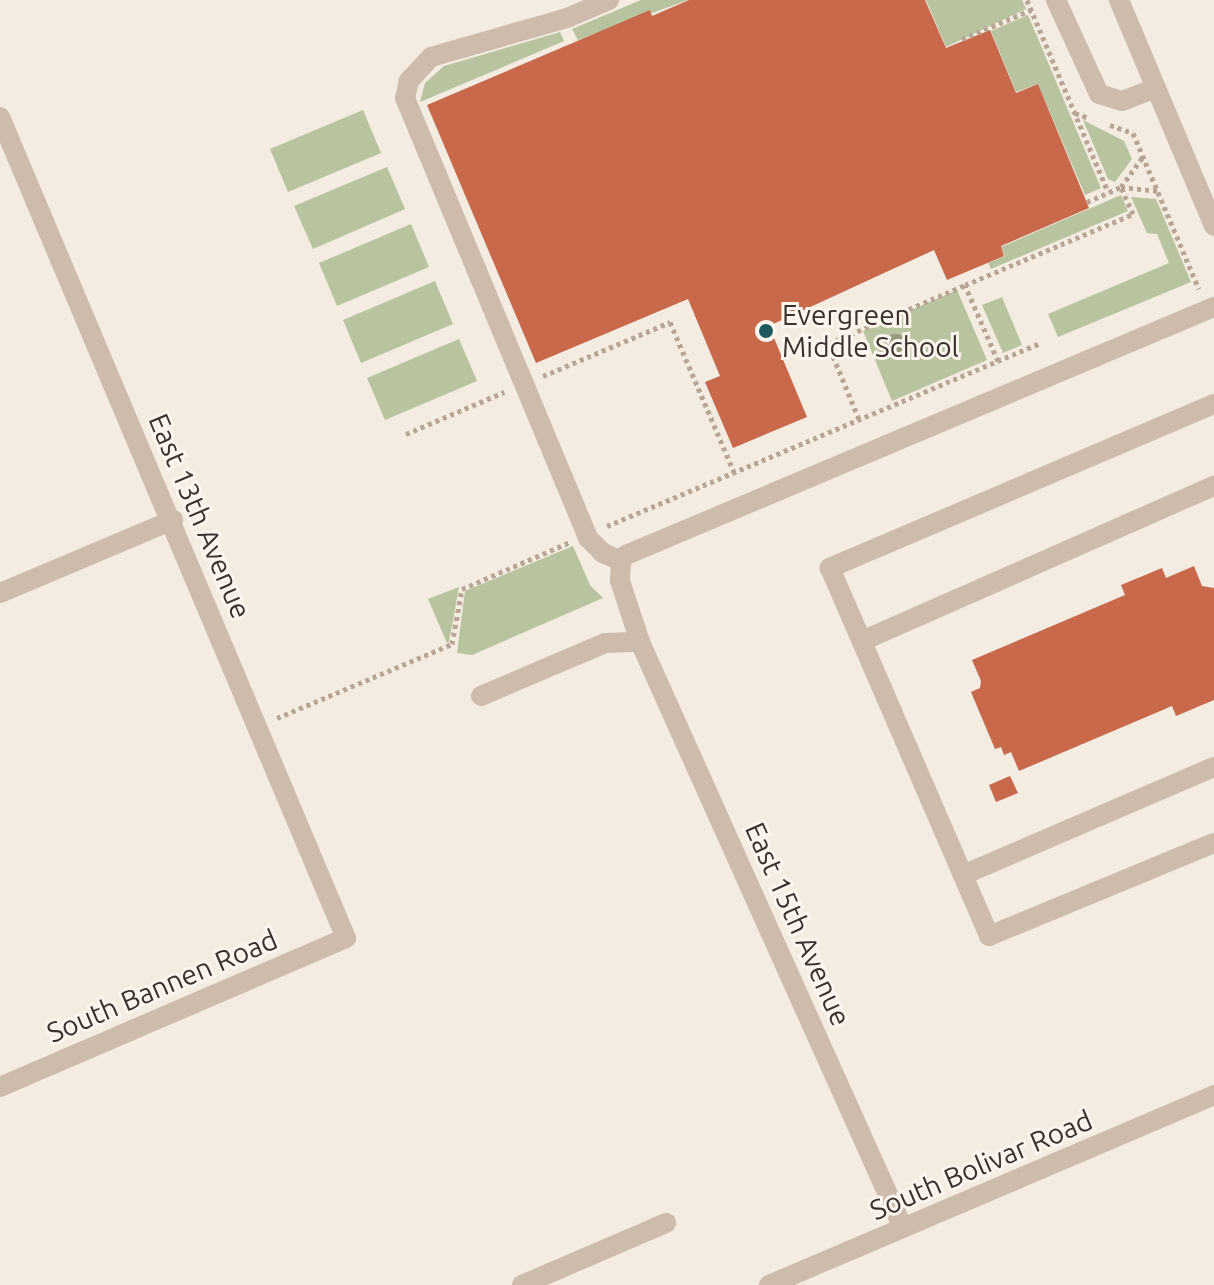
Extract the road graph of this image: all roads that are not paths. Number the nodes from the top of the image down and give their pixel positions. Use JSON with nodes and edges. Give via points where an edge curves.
{"nodes":[{"id":1,"x":609,"y":0,"type":"edge"},
{"id":2,"x":1056,"y":0,"type":"edge"},
{"id":3,"x":1119,"y":0,"type":"edge"},
{"id":4,"x":1156,"y":88,"type":"junction"},
{"id":5,"x":0,"y":117,"type":"edge"},
{"id":6,"x":1214,"y":226,"type":"edge"},
{"id":7,"x":1211,"y":308,"type":"edge"},
{"id":8,"x":1214,"y":404,"type":"edge"},
{"id":9,"x":1214,"y":486,"type":"edge"},
{"id":10,"x":173,"y":520,"type":"junction"},
{"id":11,"x":621,"y":561,"type":"junction"},
{"id":12,"x":0,"y":593,"type":"edge"},
{"id":13,"x":862,"y":641,"type":"junction"},
{"id":14,"x":640,"y":642,"type":"junction"},
{"id":15,"x":481,"y":696,"type":"dead end"},
{"id":16,"x":1214,"y":767,"type":"edge"},
{"id":17,"x":1214,"y":843,"type":"edge"},
{"id":18,"x":963,"y":875,"type":"junction"},
{"id":19,"x":346,"y":938,"type":"joint"},
{"id":20,"x":0,"y":1087,"type":"edge"},
{"id":21,"x":1214,"y":1095,"type":"edge"},
{"id":22,"x":666,"y":1223,"type":"dead end"},
{"id":23,"x":903,"y":1228,"type":"junction"},
{"id":24,"x":522,"y":1285,"type":"edge"},
{"id":25,"x":769,"y":1285,"type":"edge"}],
"edges":[{"from":1,"to":11,"type":"street","via":[[567,18],[431,57],[409,81],[409,116],[588,538]]},
{"from":2,"to":4,"type":"street","via":[[1099,94],[1122,101]]},
{"from":3,"to":4,"type":"street"},
{"from":4,"to":6,"type":"street"},
{"from":5,"to":10,"type":"street","name":"East 13th Avenue"},
{"from":7,"to":11,"type":"street"},
{"from":8,"to":13,"type":"street","via":[[830,568]]},
{"from":9,"to":13,"type":"street"},
{"from":10,"to":12,"type":"street"},
{"from":10,"to":19,"type":"street","name":"East 13th Avenue"},
{"from":11,"to":14,"type":"street","name":"East 15th Avenue","via":[[620,581]]},
{"from":13,"to":18,"type":"street"},
{"from":14,"to":15,"type":"street","via":[[605,643]]},
{"from":14,"to":23,"type":"street","name":"East 15th Avenue"},
{"from":16,"to":18,"type":"street"},
{"from":17,"to":18,"type":"street","via":[[989,936]]},
{"from":19,"to":20,"type":"street","name":"South Bannen Road"},
{"from":21,"to":23,"type":"street","name":"South Bolivar Road"},
{"from":22,"to":24,"type":"street"},
{"from":23,"to":25,"type":"street","name":"South Bolivar Road"}]}
